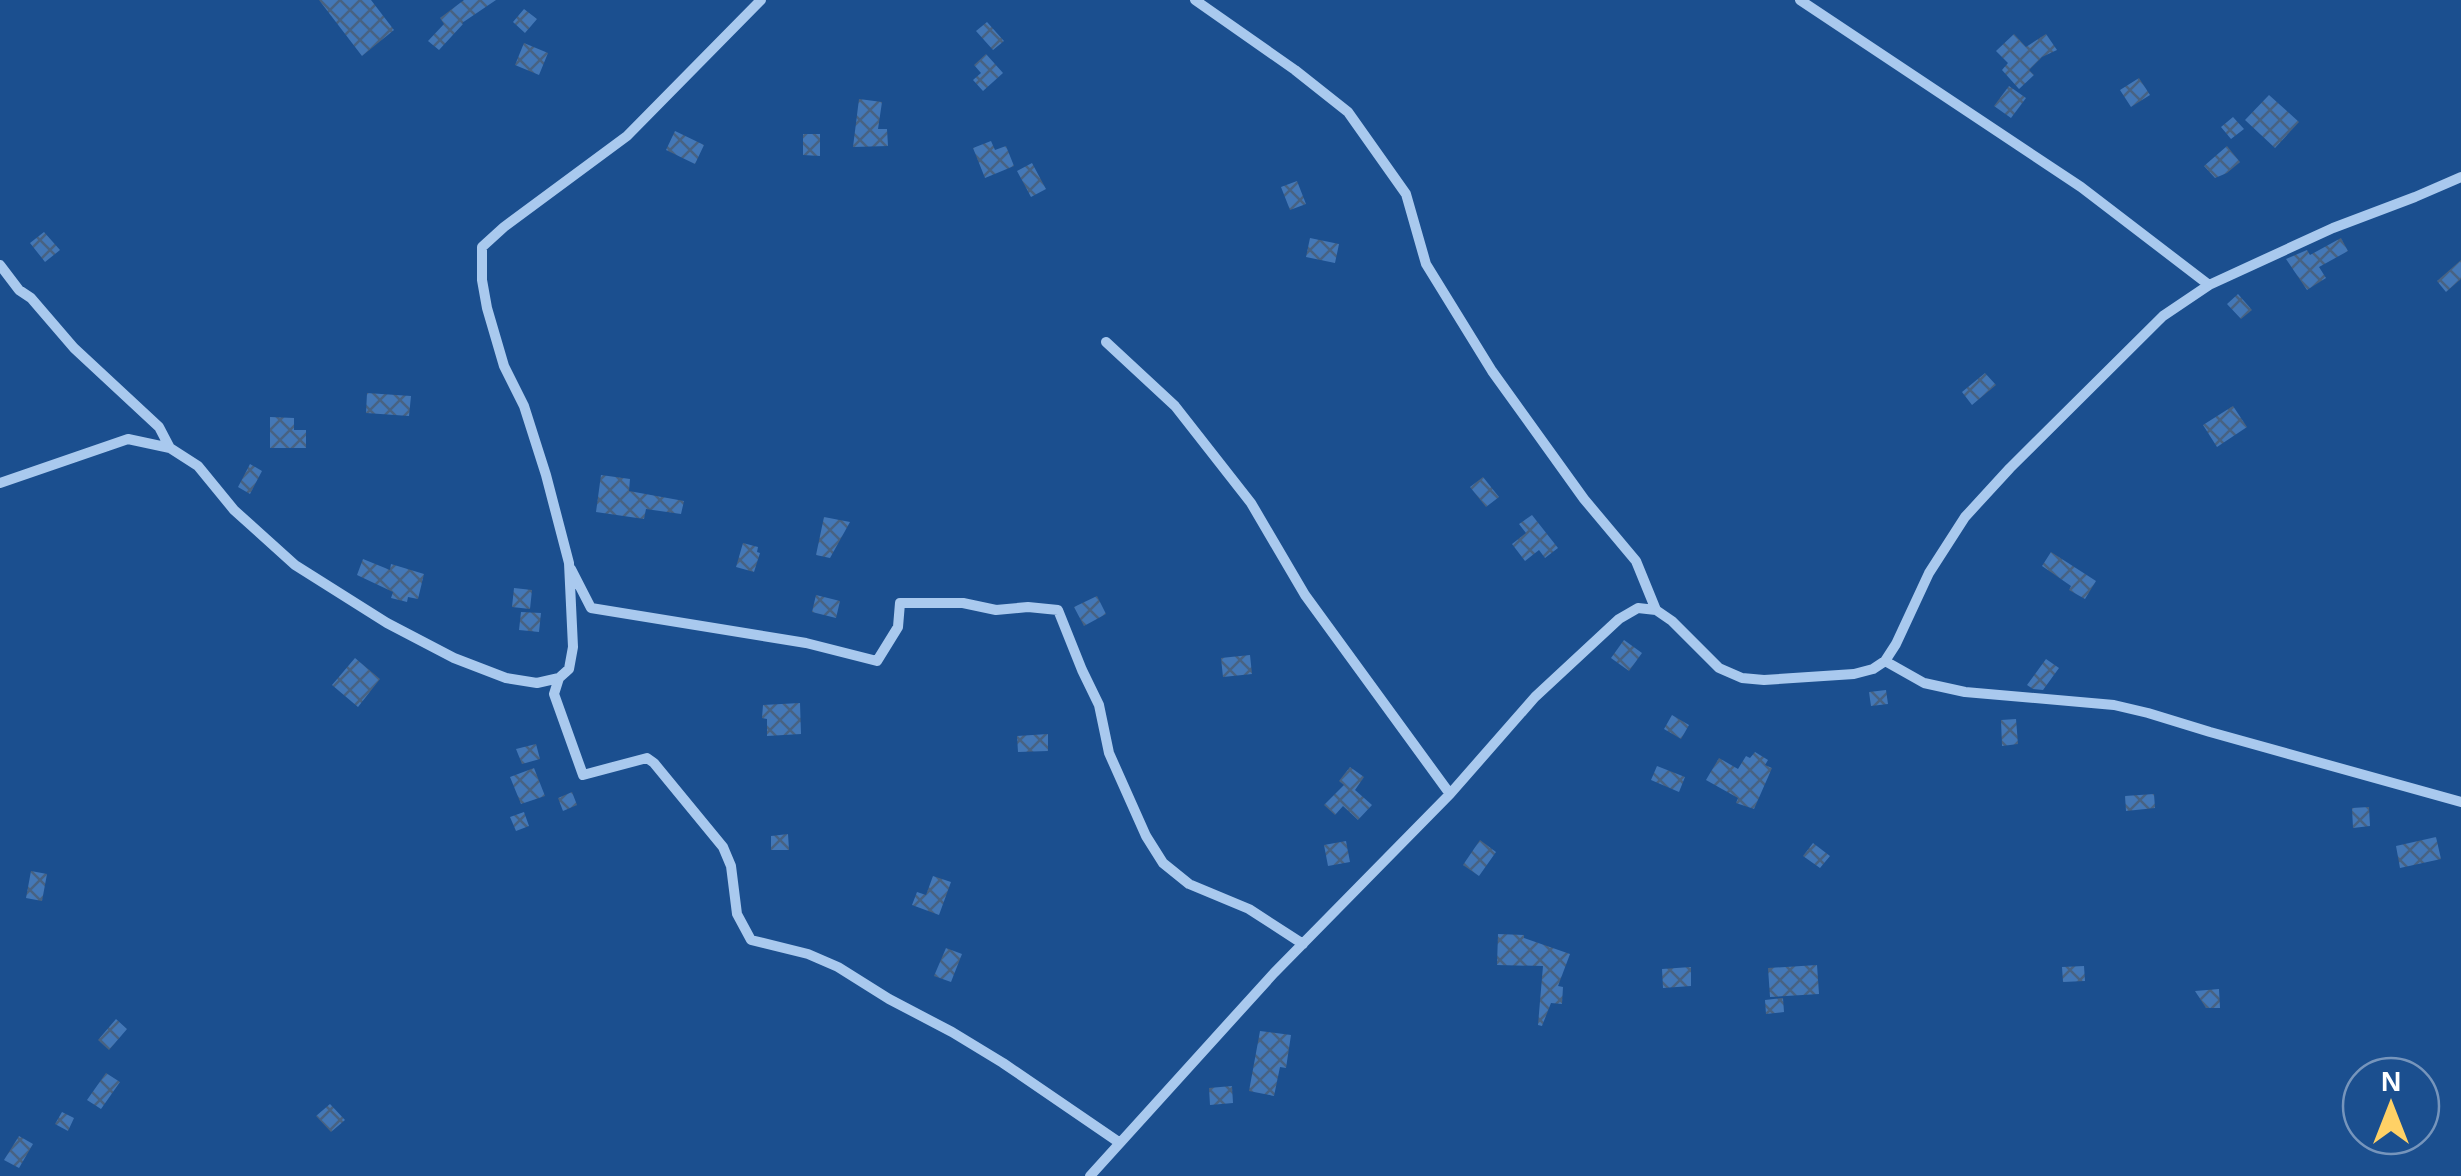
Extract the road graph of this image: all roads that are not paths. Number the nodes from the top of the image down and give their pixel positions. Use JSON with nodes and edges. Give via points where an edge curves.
{"nodes":[{"id":1,"x":761,"y":0,"type":"edge"},
{"id":2,"x":1195,"y":0,"type":"edge"},
{"id":3,"x":1800,"y":0,"type":"edge"},
{"id":4,"x":2461,"y":177,"type":"edge"},
{"id":5,"x":0,"y":266,"type":"edge"},
{"id":6,"x":2209,"y":285,"type":"junction"},
{"id":7,"x":1106,"y":342,"type":"dead end"},
{"id":8,"x":170,"y":448,"type":"junction"},
{"id":9,"x":0,"y":483,"type":"edge"},
{"id":10,"x":568,"y":563,"type":"junction"},
{"id":11,"x":1656,"y":610,"type":"junction"},
{"id":12,"x":1885,"y":661,"type":"junction"},
{"id":13,"x":559,"y":678,"type":"junction"},
{"id":14,"x":1450,"y":794,"type":"junction"},
{"id":15,"x":2461,"y":802,"type":"edge"},
{"id":16,"x":1302,"y":944,"type":"junction"},
{"id":17,"x":1120,"y":1143,"type":"junction"},
{"id":18,"x":1090,"y":1176,"type":"edge"}],
"edges":[{"from":1,"to":10,"type":"street","via":[[627,136],[482,247],[487,308],[546,474]]},
{"from":2,"to":11,"type":"street","via":[[1348,112],[1406,194],[1426,264],[1492,371],[1636,561]]},
{"from":3,"to":6,"type":"street","via":[[2082,187]]},
{"from":4,"to":6,"type":"street"},
{"from":5,"to":8,"type":"street","via":[[159,427]]},
{"from":6,"to":12,"type":"street","via":[[2164,316],[1965,517]]},
{"from":7,"to":14,"type":"street","via":[[1174,406],[1251,503],[1305,596]]},
{"from":8,"to":9,"type":"street","via":[[128,440]]},
{"from":8,"to":13,"type":"street","via":[[198,466],[234,510],[295,565],[387,622],[506,678]]},
{"from":10,"to":13,"type":"street","via":[[572,646],[569,669]]},
{"from":10,"to":16,"type":"street","via":[[590,608],[877,661],[898,627],[900,604],[1058,610],[1099,705],[1109,753],[1163,863],[1189,884],[1249,909]]},
{"from":11,"to":12,"type":"street","via":[[1718,668],[1742,678],[1854,674]]},
{"from":11,"to":14,"type":"street","via":[[1638,608],[1597,638]]},
{"from":12,"to":15,"type":"street","via":[[1924,683],[2114,705]]},
{"from":13,"to":17,"type":"street","via":[[554,694],[584,774],[646,758],[654,763],[724,847],[738,914],[751,940],[838,967],[952,1032]]},
{"from":14,"to":16,"type":"street"},
{"from":16,"to":17,"type":"street"},
{"from":17,"to":18,"type":"street"}]}
